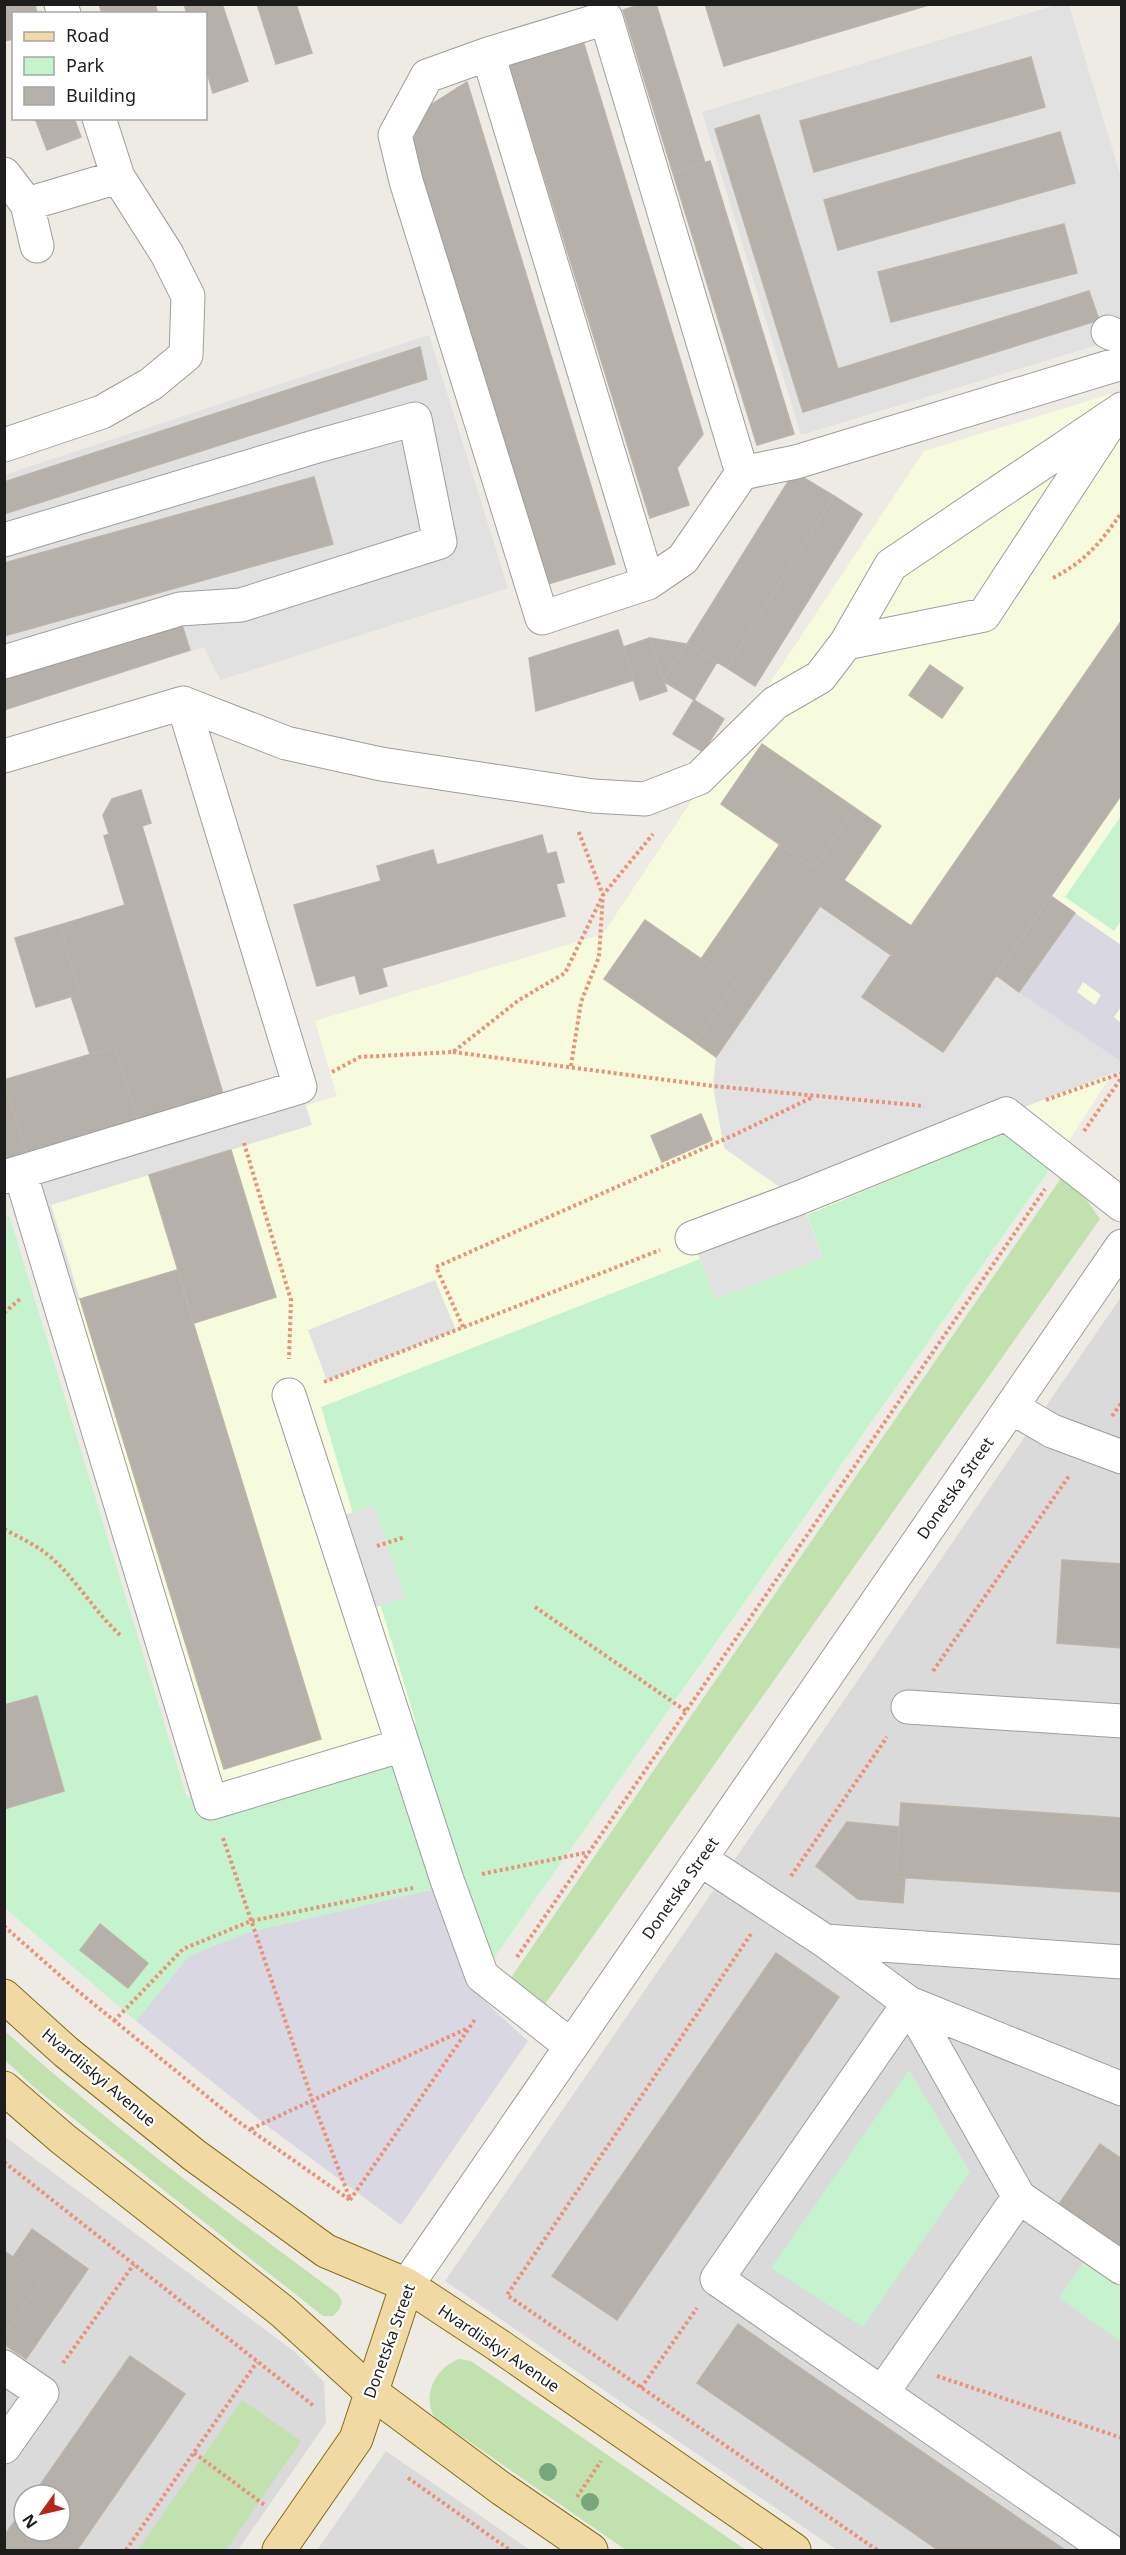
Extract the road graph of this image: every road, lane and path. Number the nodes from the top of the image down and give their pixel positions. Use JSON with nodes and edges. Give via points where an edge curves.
{"nodes":[{"id":1,"x":488,"y":54,"type":"junction"},
{"id":2,"x":100,"y":120,"type":"edge"},
{"id":3,"x":4,"y":174,"type":"edge"},
{"id":4,"x":118,"y":177,"type":"junction"},
{"id":5,"x":27,"y":204,"type":"junction"},
{"id":6,"x":38,"y":246,"type":"dead end"},
{"id":7,"x":1122,"y":363,"type":"edge"},
{"id":8,"x":1119,"y":411,"type":"edge"},
{"id":9,"x":4,"y":445,"type":"edge"},
{"id":10,"x":742,"y":473,"type":"junction"},
{"id":11,"x":4,"y":540,"type":"edge"},
{"id":12,"x":648,"y":583,"type":"junction"},
{"id":13,"x":846,"y":643,"type":"junction"},
{"id":14,"x":4,"y":662,"type":"edge"},
{"id":15,"x":183,"y":703,"type":"junction"},
{"id":16,"x":4,"y":756,"type":"edge"},
{"id":17,"x":564,"y":792,"type":"junction"},
{"id":18,"x":655,"y":832,"type":"dead end"},
{"id":19,"x":603,"y":895,"type":"junction"},
{"id":20,"x":453,"y":1052,"type":"junction"},
{"id":21,"x":571,"y":1066,"type":"junction"},
{"id":22,"x":1122,"y":1075,"type":"edge"},
{"id":23,"x":300,"y":1087,"type":"junction"},
{"id":24,"x":815,"y":1096,"type":"junction"},
{"id":25,"x":927,"y":1106,"type":"dead end"},
{"id":26,"x":233,"y":1108,"type":"junction"},
{"id":27,"x":1006,"y":1113,"type":"junction"},
{"id":28,"x":1065,"y":1160,"type":"junction"},
{"id":29,"x":12,"y":1174,"type":"edge"},
{"id":30,"x":1122,"y":1205,"type":"edge"},
{"id":31,"x":692,"y":1238,"type":"joint"},
{"id":32,"x":1122,"y":1246,"type":"edge"},
{"id":33,"x":463,"y":1328,"type":"junction"},
{"id":34,"x":289,"y":1395,"type":"junction"},
{"id":35,"x":1122,"y":1402,"type":"edge"},
{"id":36,"x":1011,"y":1407,"type":"junction"},
{"id":37,"x":1091,"y":1446,"type":"junction"},
{"id":38,"x":1122,"y":1457,"type":"edge"},
{"id":39,"x":4,"y":1529,"type":"edge"},
{"id":40,"x":535,"y":1607,"type":"dead end"},
{"id":41,"x":170,"y":1664,"type":"junction"},
{"id":42,"x":908,"y":1707,"type":"junction"},
{"id":43,"x":686,"y":1711,"type":"junction"},
{"id":44,"x":1122,"y":1721,"type":"edge"},
{"id":45,"x":403,"y":1745,"type":"junction"},
{"id":46,"x":212,"y":1803,"type":"junction"},
{"id":47,"x":589,"y":1852,"type":"junction"},
{"id":48,"x":700,"y":1859,"type":"junction"},
{"id":49,"x":447,"y":1880,"type":"junction"},
{"id":50,"x":770,"y":1906,"type":"junction"},
{"id":51,"x":251,"y":1921,"type":"junction"},
{"id":52,"x":4,"y":1926,"type":"edge"},
{"id":53,"x":825,"y":1941,"type":"junction"},
{"id":54,"x":1122,"y":1962,"type":"edge"},
{"id":55,"x":496,"y":1988,"type":"junction"},
{"id":56,"x":4,"y":1996,"type":"edge"},
{"id":57,"x":909,"y":2003,"type":"junction"},
{"id":58,"x":114,"y":2021,"type":"junction"},
{"id":59,"x":469,"y":2028,"type":"junction"},
{"id":60,"x":572,"y":2046,"type":"junction"},
{"id":61,"x":4,"y":2088,"type":"edge"},
{"id":62,"x":1122,"y":2090,"type":"edge"},
{"id":63,"x":312,"y":2099,"type":"junction"},
{"id":64,"x":251,"y":2129,"type":"junction"},
{"id":65,"x":4,"y":2162,"type":"edge"},
{"id":66,"x":1019,"y":2197,"type":"junction"},
{"id":67,"x":350,"y":2200,"type":"junction"},
{"id":68,"x":134,"y":2264,"type":"junction"},
{"id":69,"x":1122,"y":2268,"type":"edge"},
{"id":70,"x":717,"y":2279,"type":"junction"},
{"id":71,"x":407,"y":2285,"type":"junction"},
{"id":72,"x":257,"y":2362,"type":"junction"},
{"id":73,"x":4,"y":2367,"type":"edge"},
{"id":74,"x":640,"y":2388,"type":"junction"},
{"id":75,"x":370,"y":2391,"type":"junction"},
{"id":76,"x":42,"y":2392,"type":"junction"},
{"id":77,"x":882,"y":2393,"type":"junction"},
{"id":78,"x":314,"y":2406,"type":"dead end"},
{"id":79,"x":4,"y":2447,"type":"edge"},
{"id":80,"x":194,"y":2453,"type":"junction"},
{"id":81,"x":606,"y":2454,"type":"dead end"},
{"id":82,"x":408,"y":2478,"type":"dead end"},
{"id":83,"x":574,"y":2500,"type":"dead end"},
{"id":84,"x":287,"y":2539,"type":"edge"},
{"id":85,"x":126,"y":2550,"type":"edge"},
{"id":86,"x":510,"y":2550,"type":"edge"},
{"id":87,"x":591,"y":2550,"type":"edge"},
{"id":88,"x":794,"y":2550,"type":"edge"},
{"id":89,"x":876,"y":2550,"type":"edge"},
{"id":90,"x":1109,"y":2550,"type":"edge"}],
"edges":[{"from":1,"to":10,"type":"street","via":[[606,18]]},
{"from":1,"to":12,"type":"street"},
{"from":1,"to":12,"type":"street","via":[[427,76],[395,135],[406,181],[542,618]]},
{"from":2,"to":4,"type":"street"},
{"from":3,"to":5,"type":"street"},
{"from":4,"to":5,"type":"street"},
{"from":4,"to":9,"type":"street","via":[[167,254],[188,296],[186,355],[151,384],[102,412]]},
{"from":5,"to":6,"type":"street"},
{"from":7,"to":10,"type":"street","via":[[796,462]]},
{"from":8,"to":13,"type":"street","via":[[891,565]]},
{"from":8,"to":13,"type":"street","via":[[984,615]]},
{"from":10,"to":12,"type":"street","via":[[683,559]]},
{"from":11,"to":14,"type":"street","via":[[415,419],[440,542],[241,605],[180,609]]},
{"from":13,"to":17,"type":"street","via":[[820,677],[775,703],[699,778],[645,799]]},
{"from":15,"to":16,"type":"street"},
{"from":15,"to":17,"type":"street","via":[[286,743],[381,764]]},
{"from":15,"to":23,"type":"street"},
{"from":17,"to":19,"type":"path"},
{"from":18,"to":19,"type":"path"},
{"from":19,"to":20,"type":"path","via":[[565,973],[519,1000]]},
{"from":19,"to":21,"type":"path","via":[[599,957],[581,1002]]},
{"from":20,"to":21,"type":"path"},
{"from":20,"to":23,"type":"path","via":[[360,1057]]},
{"from":21,"to":24,"type":"path"},
{"from":22,"to":27,"type":"path"},
{"from":22,"to":28,"type":"path"},
{"from":23,"to":26,"type":"street"},
{"from":24,"to":25,"type":"path"},
{"from":24,"to":33,"type":"path","via":[[436,1268]]},
{"from":26,"to":29,"type":"street"},
{"from":26,"to":34,"type":"path","via":[[291,1300]]},
{"from":27,"to":28,"type":"street"},
{"from":27,"to":31,"type":"street"},
{"from":28,"to":30,"type":"street"},
{"from":28,"to":43,"type":"path"},
{"from":29,"to":41,"type":"street"},
{"from":31,"to":33,"type":"path"},
{"from":32,"to":36,"type":"street","name":"Donetska Street"},
{"from":33,"to":34,"type":"path"},
{"from":34,"to":45,"type":"street"},
{"from":35,"to":37,"type":"path"},
{"from":36,"to":37,"type":"street","via":[[1052,1431]]},
{"from":36,"to":48,"type":"street","name":"Donetska Street"},
{"from":37,"to":38,"type":"street"},
{"from":37,"to":42,"type":"path"},
{"from":39,"to":41,"type":"path","via":[[40,1548],[56,1562],[102,1618],[139,1652]]},
{"from":40,"to":43,"type":"path"},
{"from":41,"to":46,"type":"street"},
{"from":42,"to":44,"type":"street"},
{"from":42,"to":50,"type":"path"},
{"from":43,"to":47,"type":"path"},
{"from":45,"to":46,"type":"street"},
{"from":45,"to":49,"type":"street"},
{"from":46,"to":51,"type":"path"},
{"from":47,"to":49,"type":"path"},
{"from":47,"to":55,"type":"path"},
{"from":48,"to":50,"type":"street"},
{"from":48,"to":60,"type":"street","name":"Donetska Street"},
{"from":49,"to":51,"type":"path"},
{"from":49,"to":55,"type":"street","via":[[482,1976]]},
{"from":50,"to":53,"type":"street"},
{"from":50,"to":74,"type":"path","via":[[507,2295]]},
{"from":51,"to":58,"type":"path","via":[[183,1949]]},
{"from":51,"to":63,"type":"path"},
{"from":52,"to":58,"type":"path"},
{"from":53,"to":54,"type":"street"},
{"from":53,"to":57,"type":"street"},
{"from":55,"to":59,"type":"path"},
{"from":55,"to":60,"type":"street"},
{"from":56,"to":71,"type":"main road","name":"Hvardiiskyi Avenue","via":[[66,2052],[185,2148],[326,2251]]},
{"from":57,"to":62,"type":"street"},
{"from":57,"to":66,"type":"street"},
{"from":57,"to":70,"type":"street"},
{"from":58,"to":64,"type":"path"},
{"from":59,"to":63,"type":"path"},
{"from":59,"to":67,"type":"path"},
{"from":60,"to":71,"type":"street","name":"Donetska Street"},
{"from":61,"to":75,"type":"main road","via":[[282,2311]]},
{"from":63,"to":64,"type":"path"},
{"from":63,"to":67,"type":"path"},
{"from":64,"to":67,"type":"path"},
{"from":65,"to":68,"type":"path"},
{"from":66,"to":69,"type":"street"},
{"from":66,"to":77,"type":"street"},
{"from":68,"to":72,"type":"path"},
{"from":68,"to":76,"type":"path"},
{"from":70,"to":74,"type":"path"},
{"from":70,"to":77,"type":"street"},
{"from":71,"to":75,"type":"main road","name":"Donetska Street"},
{"from":71,"to":88,"type":"main road","name":"Hvardiiskyi Avenue"},
{"from":72,"to":78,"type":"path"},
{"from":72,"to":80,"type":"path"},
{"from":73,"to":76,"type":"street"},
{"from":74,"to":89,"type":"path"},
{"from":75,"to":84,"type":"main road","name":"Donetska Street","via":[[356,2439]]},
{"from":75,"to":87,"type":"main road"},
{"from":76,"to":79,"type":"street"},
{"from":77,"to":90,"type":"street"},
{"from":80,"to":84,"type":"path"},
{"from":80,"to":85,"type":"path"},
{"from":81,"to":83,"type":"path"},
{"from":82,"to":86,"type":"path"}]}
